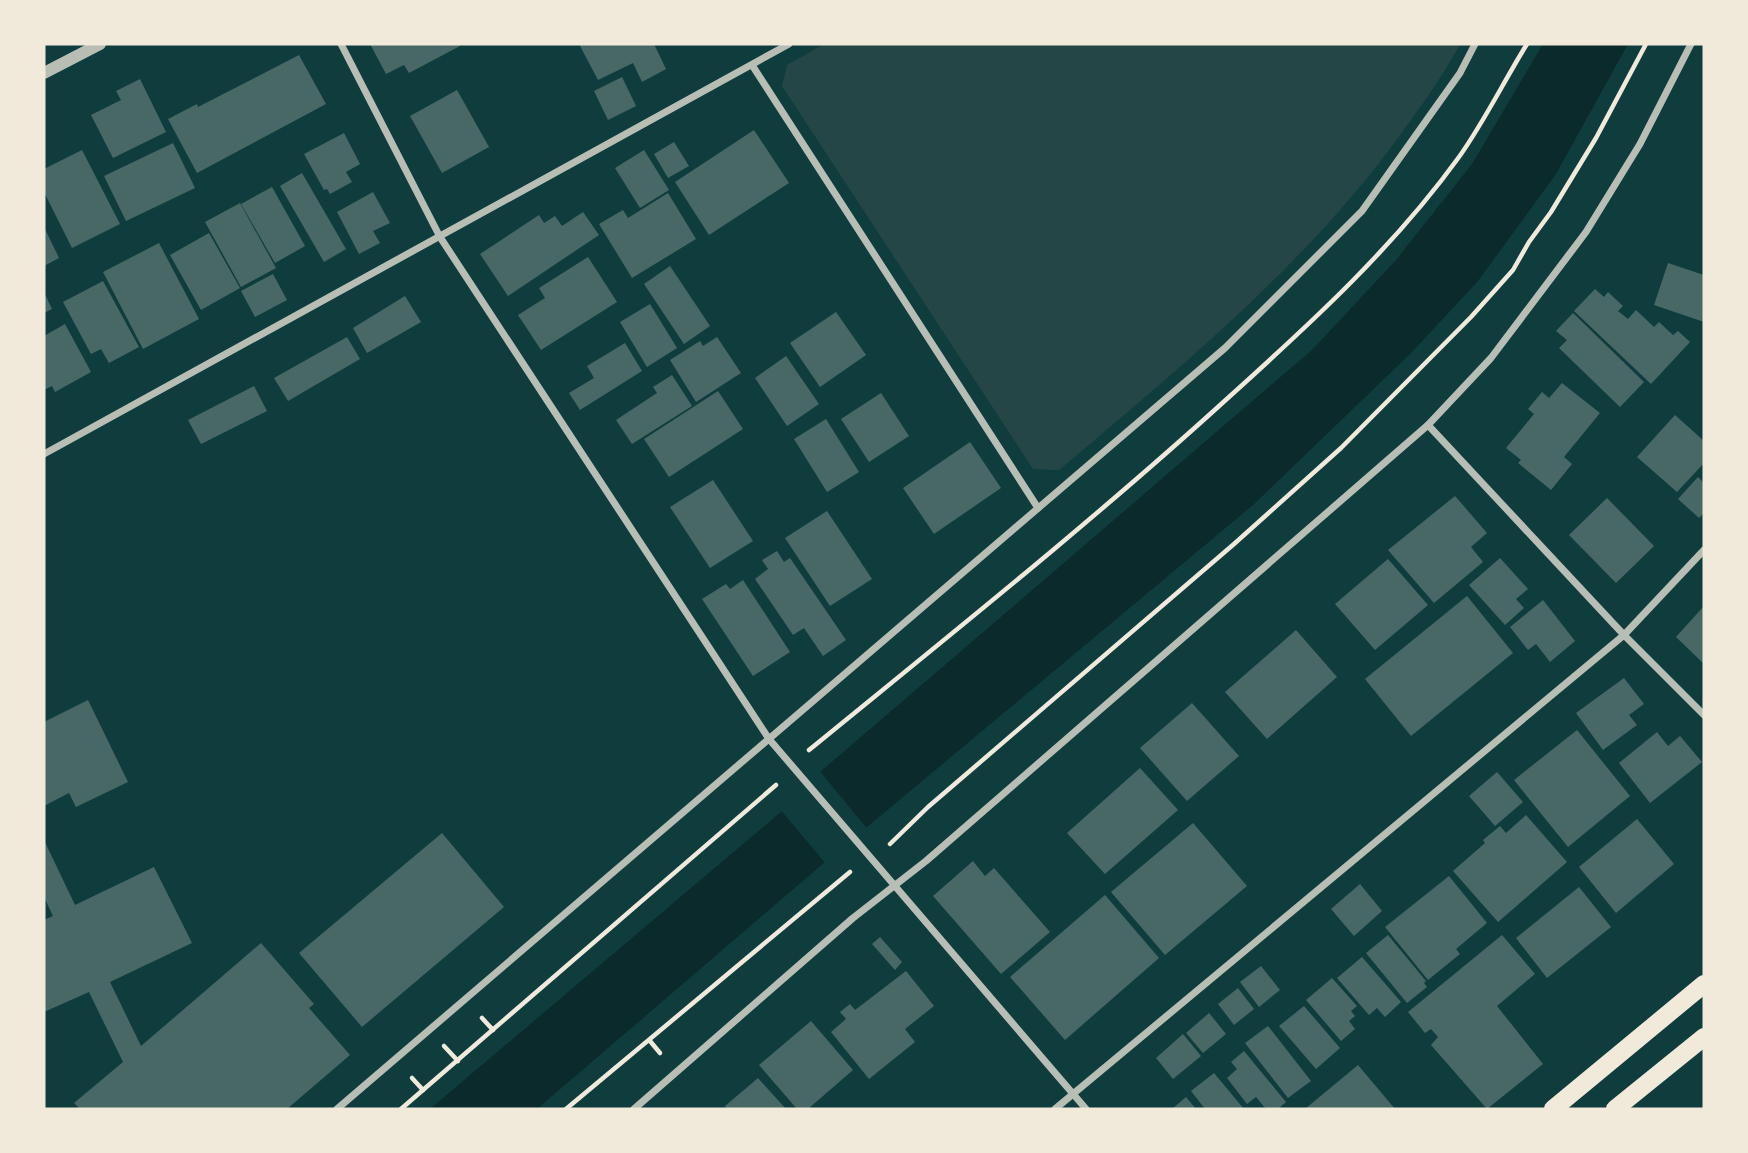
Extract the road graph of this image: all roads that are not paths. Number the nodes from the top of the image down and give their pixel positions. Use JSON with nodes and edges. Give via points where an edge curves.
{"nodes":[{"id":1,"x":100,"y":44,"type":"edge"},
{"id":2,"x":341,"y":44,"type":"edge"},
{"id":3,"x":789,"y":44,"type":"edge"},
{"id":4,"x":1475,"y":44,"type":"edge"},
{"id":5,"x":1691,"y":44,"type":"edge"},
{"id":6,"x":752,"y":65,"type":"junction"},
{"id":7,"x":44,"y":73,"type":"edge"},
{"id":8,"x":440,"y":237,"type":"junction"},
{"id":9,"x":1428,"y":425,"type":"junction"},
{"id":10,"x":44,"y":454,"type":"edge"},
{"id":11,"x":1038,"y":508,"type":"junction"},
{"id":12,"x":1704,"y":550,"type":"edge"},
{"id":13,"x":1624,"y":635,"type":"junction"},
{"id":14,"x":1704,"y":715,"type":"edge"},
{"id":15,"x":769,"y":739,"type":"junction"},
{"id":16,"x":893,"y":885,"type":"junction"},
{"id":17,"x":1704,"y":984,"type":"edge"},
{"id":18,"x":1704,"y":1037,"type":"edge"},
{"id":19,"x":1074,"y":1094,"type":"junction"},
{"id":20,"x":337,"y":1109,"type":"edge"},
{"id":21,"x":634,"y":1109,"type":"edge"},
{"id":22,"x":1055,"y":1109,"type":"edge"},
{"id":23,"x":1086,"y":1109,"type":"edge"},
{"id":24,"x":1553,"y":1109,"type":"edge"},
{"id":25,"x":1615,"y":1109,"type":"edge"}],
"edges":[{"from":1,"to":7,"type":"street"},
{"from":2,"to":8,"type":"street"},
{"from":3,"to":6,"type":"street"},
{"from":4,"to":11,"type":"street","via":[[1460,73],[1362,211],[1225,348]]},
{"from":5,"to":9,"type":"street","via":[[1640,144],[1586,232],[1491,358]]},
{"from":6,"to":8,"type":"street"},
{"from":6,"to":11,"type":"street"},
{"from":8,"to":10,"type":"street"},
{"from":8,"to":15,"type":"street"},
{"from":9,"to":13,"type":"street"},
{"from":9,"to":16,"type":"street","via":[[937,852]]},
{"from":11,"to":15,"type":"street"},
{"from":12,"to":13,"type":"street"},
{"from":13,"to":14,"type":"street"},
{"from":13,"to":19,"type":"street"},
{"from":15,"to":16,"type":"street"},
{"from":15,"to":20,"type":"street"},
{"from":16,"to":19,"type":"street"},
{"from":16,"to":21,"type":"street"},
{"from":17,"to":24,"type":"main road"},
{"from":18,"to":25,"type":"main road"},
{"from":19,"to":22,"type":"street"},
{"from":19,"to":23,"type":"street"}]}
